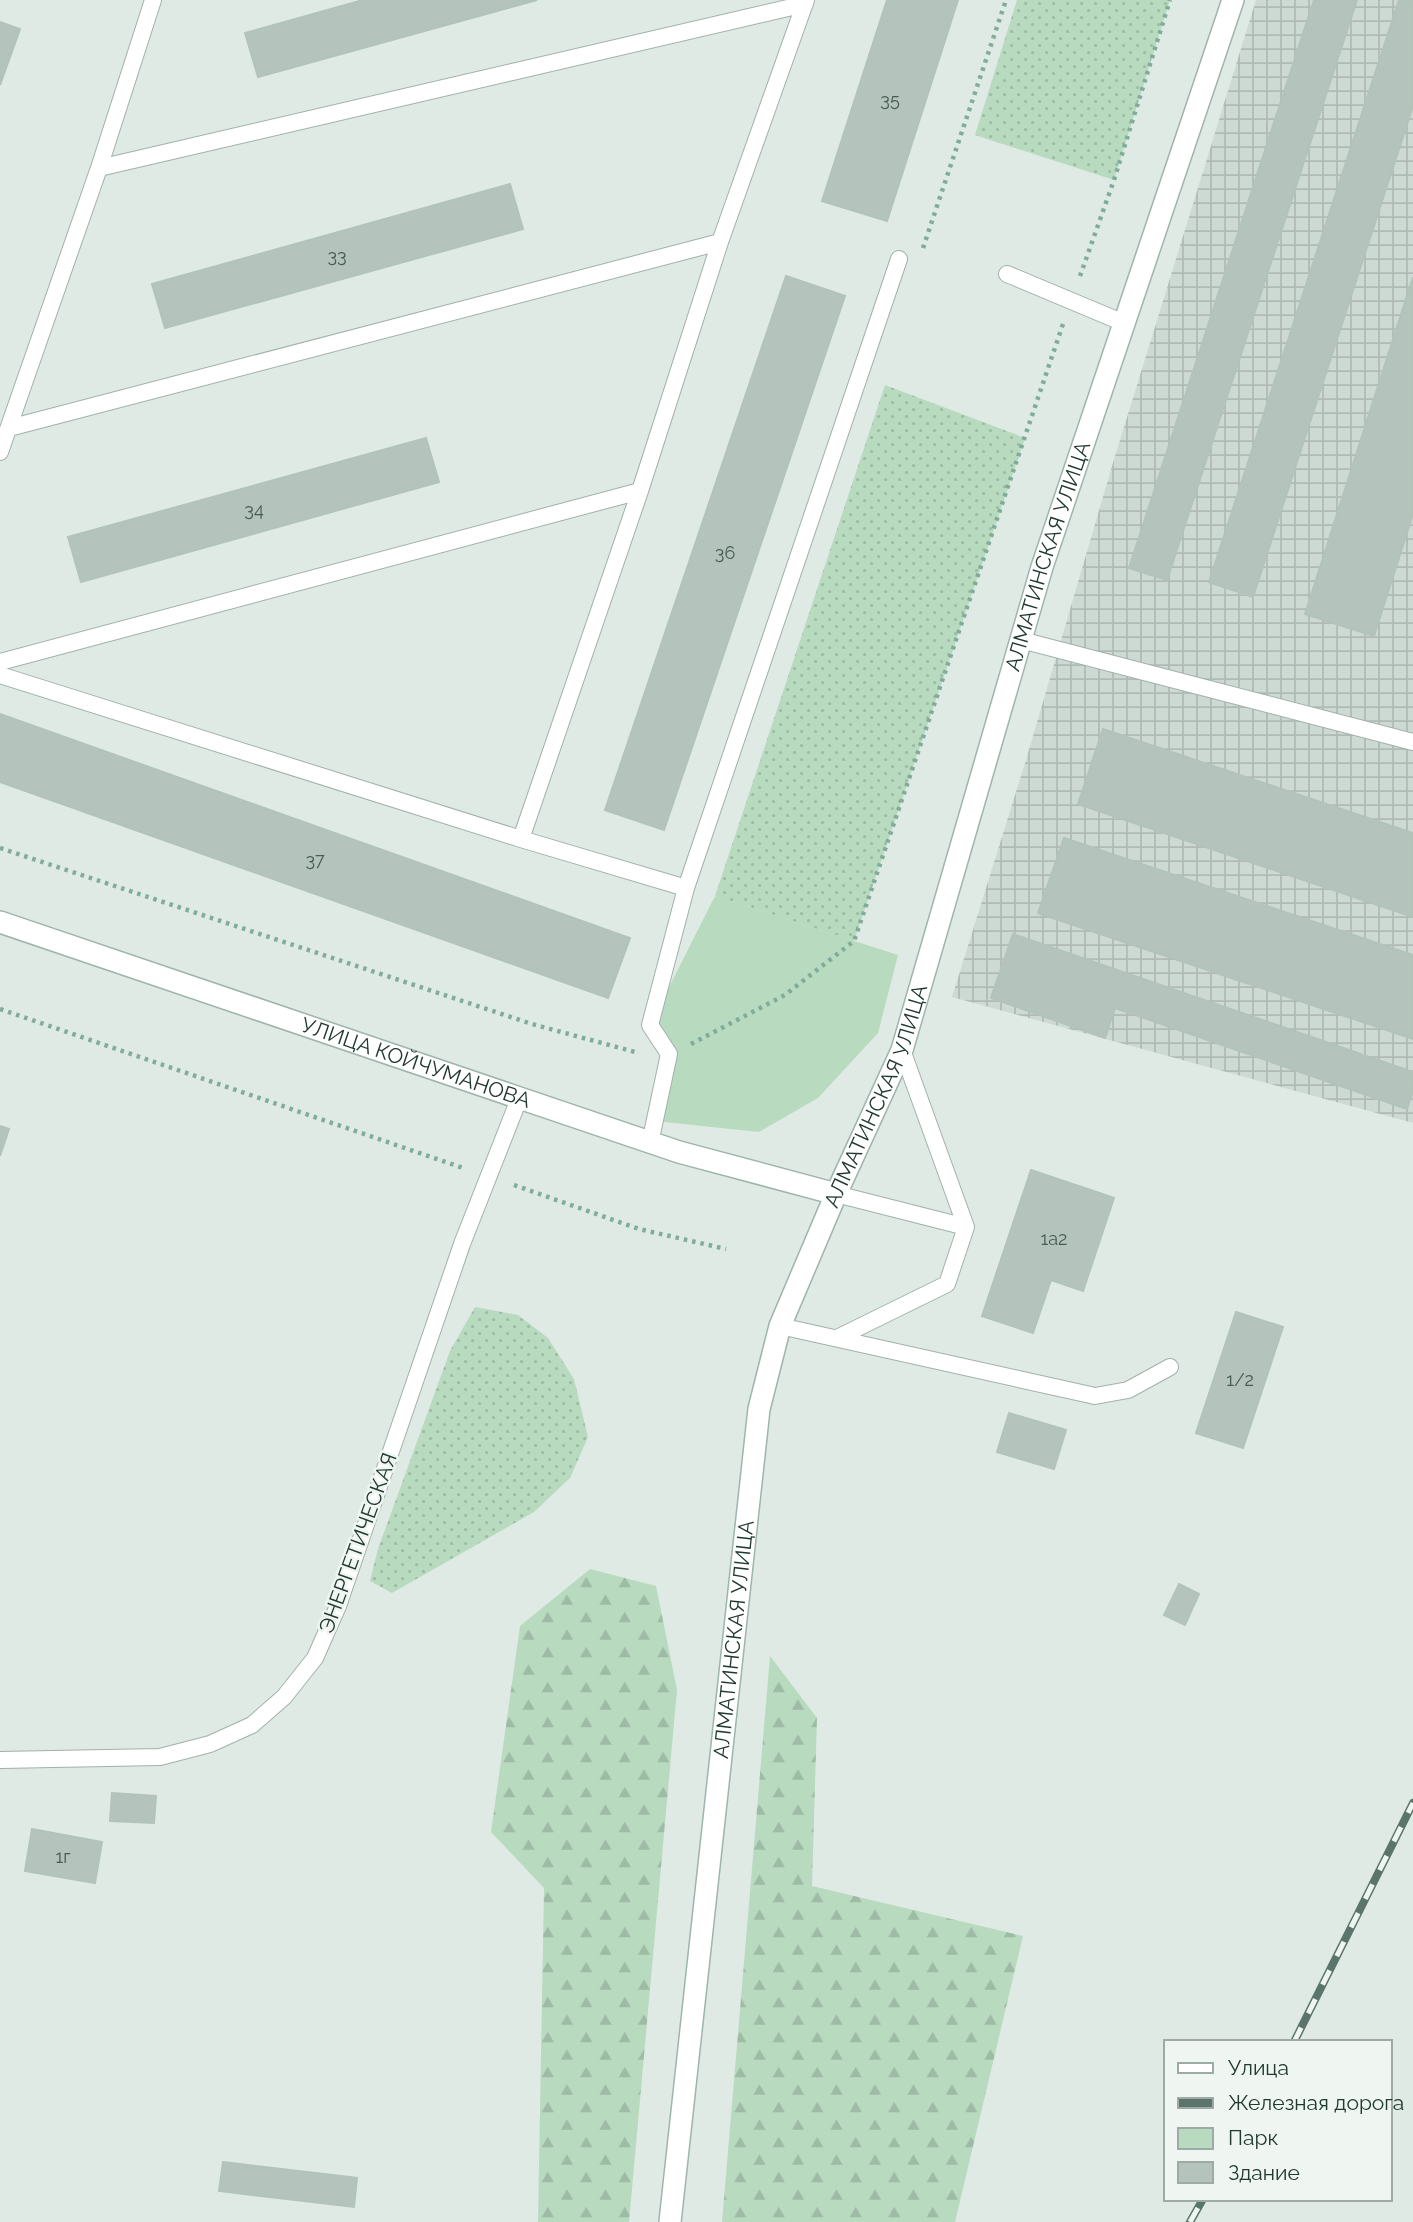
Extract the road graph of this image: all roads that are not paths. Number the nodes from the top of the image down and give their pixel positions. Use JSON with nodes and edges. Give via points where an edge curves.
{"nodes":[{"id":1,"x":153,"y":0,"type":"edge"},
{"id":2,"x":1233,"y":0,"type":"edge"},
{"id":3,"x":806,"y":2,"type":"edge"},
{"id":4,"x":99,"y":168,"type":"junction"},
{"id":5,"x":720,"y":242,"type":"junction"},
{"id":6,"x":899,"y":259,"type":"dead end"},
{"id":7,"x":1007,"y":274,"type":"dead end"},
{"id":8,"x":1124,"y":323,"type":"junction"},
{"id":9,"x":9,"y":428,"type":"junction"},
{"id":10,"x":0,"y":452,"type":"edge"},
{"id":11,"x":640,"y":491,"type":"junction"},
{"id":12,"x":1021,"y":640,"type":"junction"},
{"id":13,"x":0,"y":662,"type":"edge"},
{"id":14,"x":0,"y":675,"type":"edge"},
{"id":15,"x":1413,"y":742,"type":"edge"},
{"id":16,"x":521,"y":839,"type":"junction"},
{"id":17,"x":686,"y":888,"type":"junction"},
{"id":18,"x":0,"y":922,"type":"edge"},
{"id":19,"x":902,"y":1050,"type":"junction"},
{"id":20,"x":519,"y":1099,"type":"junction"},
{"id":21,"x":650,"y":1143,"type":"junction"},
{"id":22,"x":836,"y":1194,"type":"junction"},
{"id":23,"x":966,"y":1227,"type":"junction"},
{"id":24,"x":780,"y":1326,"type":"junction"},
{"id":25,"x":837,"y":1338,"type":"junction"},
{"id":26,"x":1170,"y":1367,"type":"dead end"},
{"id":27,"x":0,"y":1760,"type":"edge"},
{"id":28,"x":670,"y":2222,"type":"edge"}],
"edges":[{"from":1,"to":4,"type":"lane"},
{"from":2,"to":8,"type":"street","name":"АЛМАТИНСКАЯ УЛИЦА"},
{"from":3,"to":4,"type":"lane"},
{"from":3,"to":5,"type":"lane"},
{"from":4,"to":9,"type":"lane"},
{"from":5,"to":9,"type":"lane"},
{"from":5,"to":11,"type":"lane"},
{"from":6,"to":17,"type":"lane"},
{"from":7,"to":8,"type":"lane"},
{"from":8,"to":12,"type":"street","name":"АЛМАТИНСКАЯ УЛИЦА"},
{"from":9,"to":10,"type":"lane"},
{"from":11,"to":13,"type":"lane"},
{"from":11,"to":16,"type":"lane"},
{"from":12,"to":15,"type":"lane"},
{"from":12,"to":19,"type":"street","name":"АЛМАТИНСКАЯ УЛИЦА"},
{"from":14,"to":16,"type":"lane"},
{"from":16,"to":17,"type":"lane"},
{"from":17,"to":21,"type":"lane","via":[[650,1025],[669,1054]]},
{"from":18,"to":20,"type":"street","name":"УЛИЦА КОЙЧУМАНОВА"},
{"from":19,"to":22,"type":"street","name":"АЛМАТИНСКАЯ УЛИЦА"},
{"from":19,"to":23,"type":"lane"},
{"from":20,"to":21,"type":"street","name":"УЛИЦА КОЙЧУМАНОВА"},
{"from":20,"to":27,"type":"lane","name":"ЭНЕРГЕТИЧЕСКАЯ","via":[[462,1244],[338,1606],[315,1658],[284,1697],[252,1725],[210,1744],[160,1757]]},
{"from":21,"to":22,"type":"street","name":"УЛИЦА КОЙЧУМАНОВА"},
{"from":22,"to":23,"type":"lane"},
{"from":22,"to":24,"type":"street","name":"АЛМАТИНСКАЯ УЛИЦА"},
{"from":23,"to":25,"type":"lane","via":[[947,1284]]},
{"from":24,"to":25,"type":"lane"},
{"from":24,"to":28,"type":"street","name":"АЛМАТИНСКАЯ УЛИЦА","via":[[759,1409]]},
{"from":25,"to":26,"type":"lane","via":[[1095,1395],[1128,1390]]}]}
